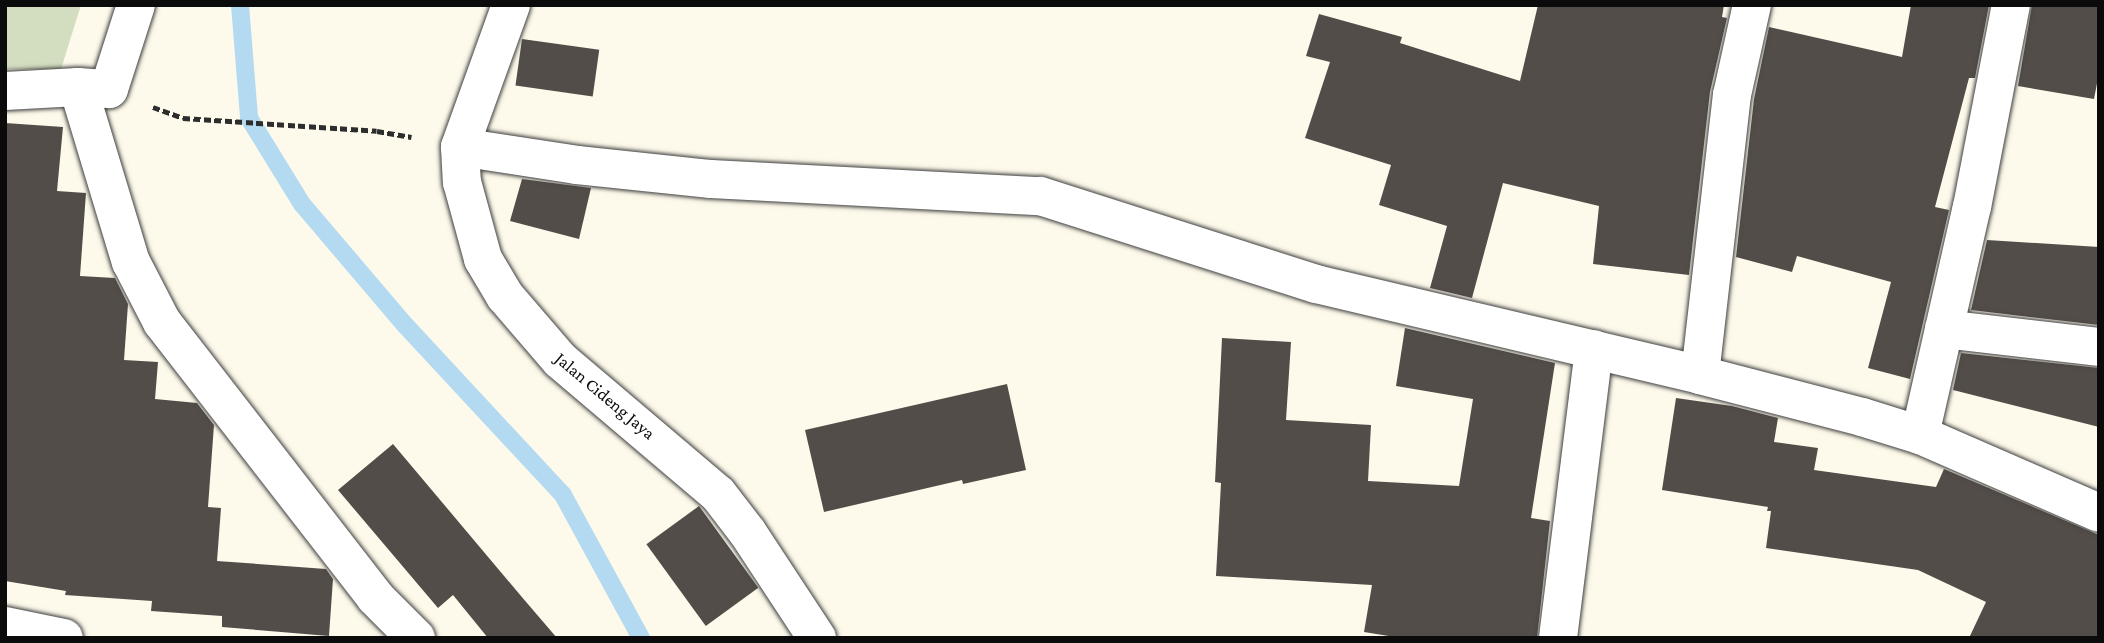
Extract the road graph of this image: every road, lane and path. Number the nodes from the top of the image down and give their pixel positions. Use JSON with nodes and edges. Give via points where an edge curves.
{"nodes":[{"id":1,"x":136,"y":5,"type":"edge"},
{"id":2,"x":511,"y":5,"type":"edge"},
{"id":3,"x":1752,"y":5,"type":"edge"},
{"id":4,"x":2011,"y":5,"type":"edge"},
{"id":5,"x":78,"y":87,"type":"junction"},
{"id":6,"x":5,"y":91,"type":"edge"},
{"id":7,"x":183,"y":118,"type":"dead end"},
{"id":8,"x":377,"y":131,"type":"dead end"},
{"id":9,"x":460,"y":147,"type":"junction"},
{"id":10,"x":1944,"y":329,"type":"junction"},
{"id":11,"x":2099,"y":347,"type":"edge"},
{"id":12,"x":1594,"y":349,"type":"junction"},
{"id":13,"x":1700,"y":375,"type":"junction"},
{"id":14,"x":1920,"y":435,"type":"junction"},
{"id":15,"x":2099,"y":513,"type":"edge"},
{"id":16,"x":5,"y":626,"type":"edge"},
{"id":17,"x":394,"y":631,"type":"edge"},
{"id":18,"x":64,"y":638,"type":"edge"},
{"id":19,"x":817,"y":638,"type":"edge"},
{"id":20,"x":1558,"y":638,"type":"edge"}],
"edges":[{"from":1,"to":5,"type":"street","via":[[109,89]]},
{"from":2,"to":9,"type":"street","name":"Jalan Cideng Jaya"},
{"from":3,"to":13,"type":"street","via":[[1732,94]]},
{"from":4,"to":10,"type":"street"},
{"from":5,"to":6,"type":"street"},
{"from":5,"to":17,"type":"street","via":[[144,294],[375,597]]},
{"from":7,"to":8,"type":"path"},
{"from":9,"to":12,"type":"street","via":[[711,179],[1040,195],[1316,284]]},
{"from":9,"to":19,"type":"street","name":"Jalan Cideng Jaya","via":[[461,182],[471,224],[505,296],[560,360],[718,494]]},
{"from":10,"to":11,"type":"street"},
{"from":10,"to":14,"type":"street"},
{"from":12,"to":13,"type":"street"},
{"from":12,"to":20,"type":"street"},
{"from":13,"to":14,"type":"street"},
{"from":14,"to":15,"type":"street"},
{"from":16,"to":18,"type":"street"}]}
